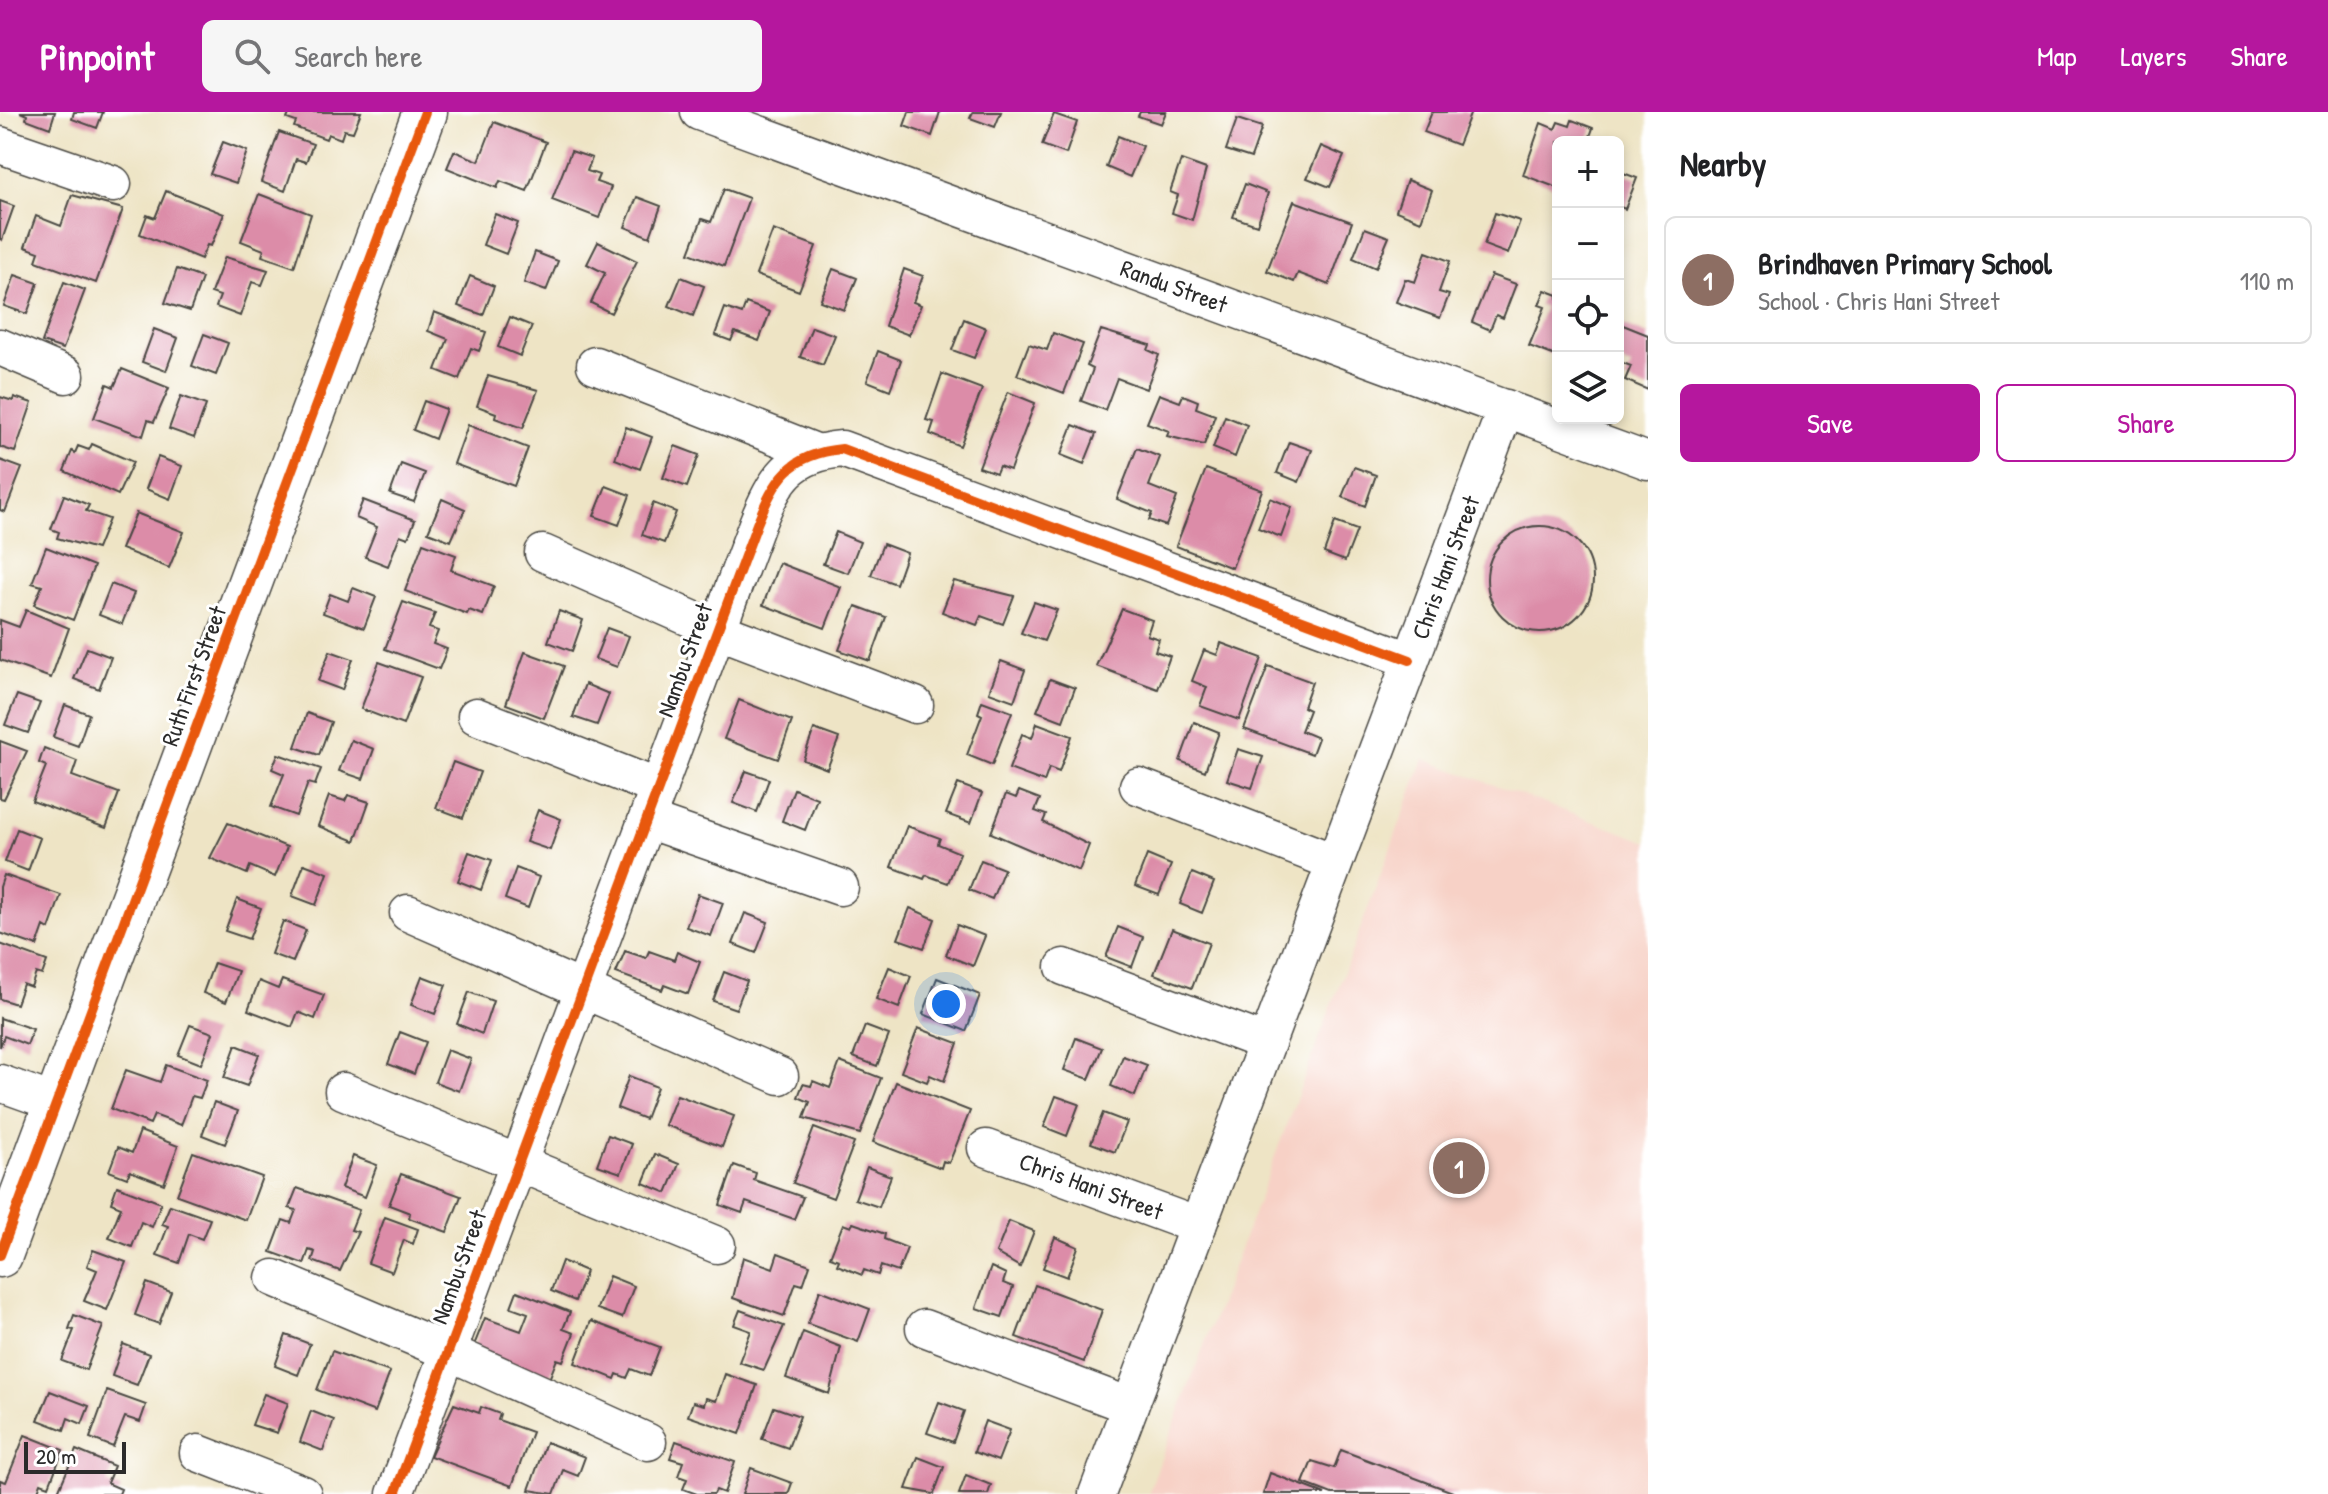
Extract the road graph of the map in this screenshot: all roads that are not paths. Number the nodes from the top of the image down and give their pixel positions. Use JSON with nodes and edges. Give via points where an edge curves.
{"nodes":[{"id":1,"x":425,"y":112,"type":"edge"},
{"id":2,"x":699,"y":112,"type":"edge"},
{"id":3,"x":0,"y":145,"type":"edge"},
{"id":4,"x":113,"y":184,"type":"dead end"},
{"id":5,"x":0,"y":347,"type":"edge"},
{"id":6,"x":595,"y":365,"type":"dead end"},
{"id":7,"x":66,"y":375,"type":"dead end"},
{"id":8,"x":1506,"y":408,"type":"junction"},
{"id":9,"x":813,"y":451,"type":"junction"},
{"id":10,"x":1648,"y":461,"type":"edge"},
{"id":11,"x":543,"y":553,"type":"dead end"},
{"id":12,"x":717,"y":630,"type":"junction"},
{"id":13,"x":1410,"y":660,"type":"junction"},
{"id":14,"x":915,"y":705,"type":"dead end"},
{"id":15,"x":476,"y":716,"type":"dead end"},
{"id":16,"x":1138,"y":786,"type":"dead end"},
{"id":17,"x":653,"y":804,"type":"junction"},
{"id":18,"x":1334,"y":862,"type":"junction"},
{"id":19,"x":840,"y":887,"type":"dead end"},
{"id":20,"x":408,"y":913,"type":"dead end"},
{"id":21,"x":1064,"y":967,"type":"dead end"},
{"id":22,"x":583,"y":992,"type":"junction"},
{"id":23,"x":1267,"y":1043,"type":"junction"},
{"id":24,"x":780,"y":1076,"type":"dead end"},
{"id":25,"x":0,"y":1083,"type":"edge"},
{"id":26,"x":343,"y":1091,"type":"dead end"},
{"id":27,"x":56,"y":1103,"type":"junction"},
{"id":28,"x":986,"y":1148,"type":"dead end"},
{"id":29,"x":518,"y":1165,"type":"junction"},
{"id":30,"x":1198,"y":1226,"type":"junction"},
{"id":31,"x":717,"y":1245,"type":"dead end"},
{"id":32,"x":0,"y":1255,"type":"edge"},
{"id":33,"x":274,"y":1278,"type":"dead end"},
{"id":34,"x":924,"y":1328,"type":"dead end"},
{"id":35,"x":449,"y":1352,"type":"junction"},
{"id":36,"x":1130,"y":1406,"type":"junction"},
{"id":37,"x":648,"y":1442,"type":"dead end"},
{"id":38,"x":198,"y":1453,"type":"dead end"},
{"id":39,"x":303,"y":1494,"type":"edge"},
{"id":40,"x":395,"y":1494,"type":"edge"},
{"id":41,"x":1097,"y":1494,"type":"edge"}],
"edges":[{"from":1,"to":27,"type":"street","name":"Ruth First Street"},
{"from":2,"to":8,"type":"street","name":"Randu Street"},
{"from":3,"to":4,"type":"street"},
{"from":5,"to":7,"type":"street"},
{"from":6,"to":9,"type":"street"},
{"from":8,"to":10,"type":"street","name":"Randu Street"},
{"from":8,"to":13,"type":"street","name":"Chris Hani Street"},
{"from":9,"to":12,"type":"street","name":"Nambu Street","via":[[771,490]]},
{"from":9,"to":13,"type":"street","via":[[842,449]]},
{"from":11,"to":12,"type":"street","name":"Nambu Street"},
{"from":12,"to":14,"type":"street","name":"Nambu Street"},
{"from":12,"to":17,"type":"street","name":"Nambu Street"},
{"from":13,"to":18,"type":"street","name":"Chris Hani Street"},
{"from":15,"to":17,"type":"street"},
{"from":16,"to":18,"type":"street"},
{"from":17,"to":19,"type":"street"},
{"from":17,"to":22,"type":"street","name":"Nambu Street"},
{"from":18,"to":23,"type":"street","name":"Chris Hani Street"},
{"from":20,"to":22,"type":"street"},
{"from":21,"to":23,"type":"street"},
{"from":22,"to":24,"type":"street"},
{"from":22,"to":29,"type":"street","name":"Nambu Street"},
{"from":23,"to":30,"type":"street","name":"Chris Hani Street"},
{"from":25,"to":27,"type":"street"},
{"from":26,"to":29,"type":"street"},
{"from":27,"to":32,"type":"street","name":"Ruth First Street"},
{"from":28,"to":30,"type":"street","name":"Chris Hani Street"},
{"from":29,"to":31,"type":"street"},
{"from":29,"to":35,"type":"street","name":"Nambu Street"},
{"from":30,"to":36,"type":"street","name":"Chris Hani Street"},
{"from":33,"to":35,"type":"street","name":"Nambu Street"},
{"from":34,"to":36,"type":"street"},
{"from":35,"to":37,"type":"street","name":"Nambu Street"},
{"from":35,"to":40,"type":"street","name":"Nambu Street"},
{"from":36,"to":41,"type":"street","name":"Chris Hani Street"},
{"from":38,"to":39,"type":"street"}]}
